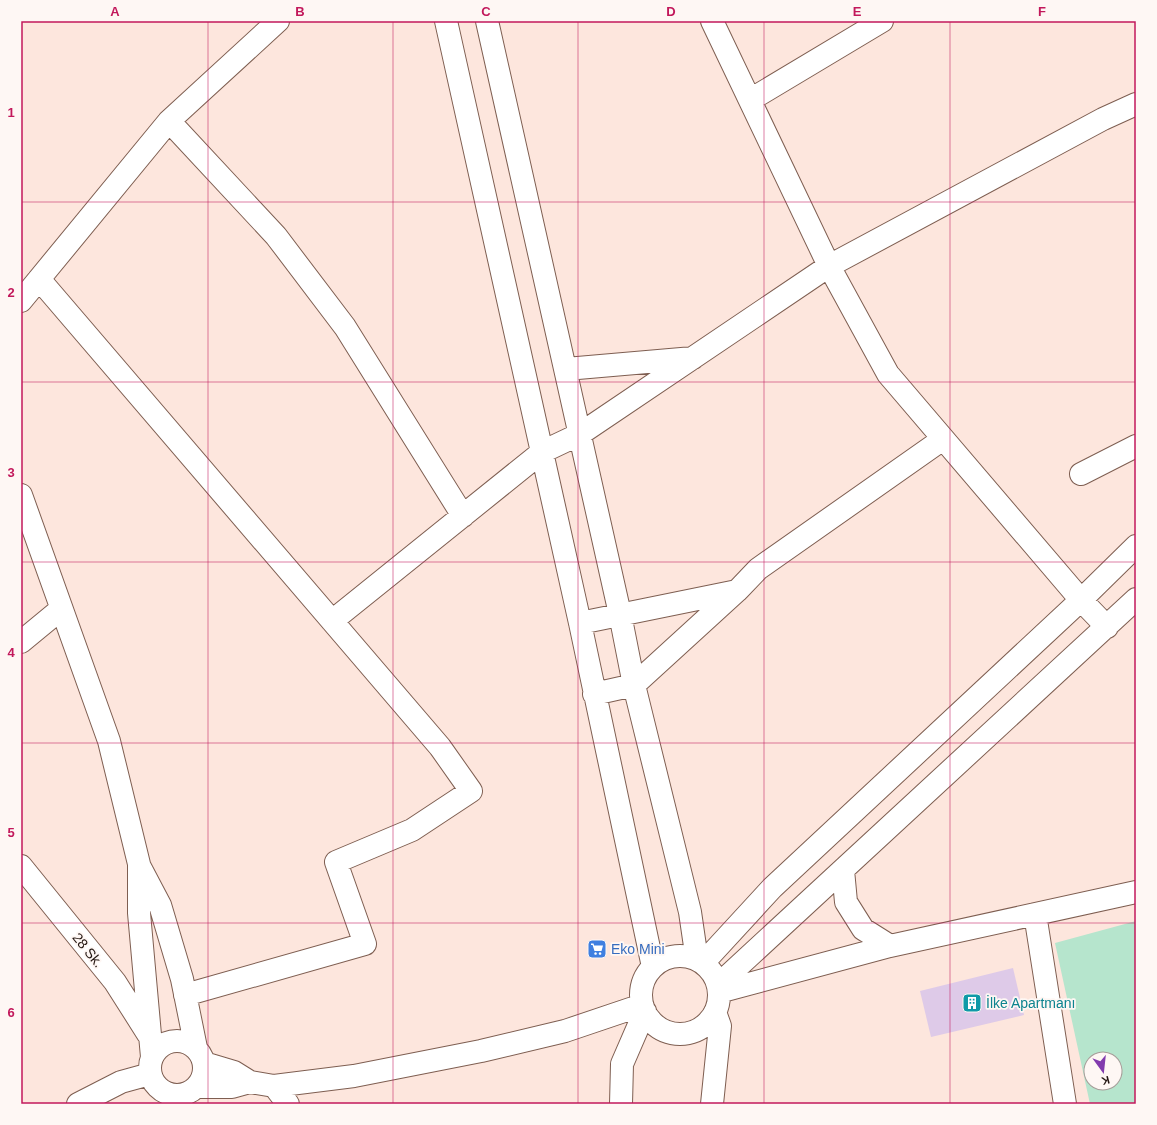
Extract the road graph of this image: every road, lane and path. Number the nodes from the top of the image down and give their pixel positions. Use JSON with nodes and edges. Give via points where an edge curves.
{"nodes":[{"id":1,"x":278,"y":21,"type":"edge"},
{"id":2,"x":446,"y":21,"type":"edge"},
{"id":3,"x":487,"y":21,"type":"edge"},
{"id":4,"x":712,"y":21,"type":"edge"},
{"id":5,"x":882,"y":21,"type":"edge"},
{"id":6,"x":750,"y":100,"type":"junction"},
{"id":7,"x":1136,"y":104,"type":"edge"},
{"id":8,"x":169,"y":121,"type":"junction"},
{"id":9,"x":829,"y":266,"type":"junction"},
{"id":10,"x":40,"y":278,"type":"junction"},
{"id":11,"x":21,"y":300,"type":"edge"},
{"id":12,"x":694,"y":358,"type":"junction"},
{"id":13,"x":566,"y":369,"type":"junction"},
{"id":14,"x":580,"y":434,"type":"junction"},
{"id":15,"x":943,"y":439,"type":"junction"},
{"id":16,"x":1136,"y":446,"type":"edge"},
{"id":17,"x":542,"y":452,"type":"junction"},
{"id":18,"x":1081,"y":474,"type":"dead end"},
{"id":19,"x":21,"y":495,"type":"edge"},
{"id":20,"x":463,"y":516,"type":"junction"},
{"id":21,"x":1136,"y":546,"type":"edge"},
{"id":22,"x":738,"y":590,"type":"junction"},
{"id":23,"x":1136,"y":599,"type":"edge"},
{"id":24,"x":1081,"y":600,"type":"junction"},
{"id":25,"x":61,"y":608,"type":"junction"},
{"id":26,"x":620,"y":614,"type":"junction"},
{"id":27,"x":332,"y":621,"type":"junction"},
{"id":28,"x":580,"y":623,"type":"junction"},
{"id":29,"x":1107,"y":628,"type":"junction"},
{"id":30,"x":21,"y":642,"type":"edge"},
{"id":31,"x":634,"y":685,"type":"junction"},
{"id":32,"x":594,"y":694,"type":"junction"},
{"id":33,"x":139,"y":864,"type":"junction"},
{"id":34,"x":21,"y":866,"type":"edge"},
{"id":35,"x":843,"y":870,"type":"junction"},
{"id":36,"x":1136,"y":892,"type":"edge"},
{"id":37,"x":1035,"y":914,"type":"junction"},
{"id":38,"x":890,"y":946,"type":"junction"},
{"id":39,"x":700,"y":962,"type":"junction"},
{"id":40,"x":653,"y":967,"type":"junction"},
{"id":41,"x":185,"y":995,"type":"junction"},
{"id":42,"x":717,"y":996,"type":"junction"},
{"id":43,"x":644,"y":1008,"type":"junction"},
{"id":44,"x":200,"y":1056,"type":"junction"},
{"id":45,"x":154,"y":1072,"type":"edge"},
{"id":46,"x":250,"y":1082,"type":"junction"},
{"id":47,"x":274,"y":1086,"type":"junction"},
{"id":48,"x":192,"y":1095,"type":"edge"},
{"id":49,"x":78,"y":1104,"type":"edge"},
{"id":50,"x":288,"y":1104,"type":"edge"},
{"id":51,"x":621,"y":1104,"type":"edge"},
{"id":52,"x":712,"y":1104,"type":"edge"},
{"id":53,"x":1065,"y":1104,"type":"edge"}],
"edges":[{"from":1,"to":8,"type":"street"},
{"from":2,"to":17,"type":"street"},
{"from":3,"to":13,"type":"street"},
{"from":4,"to":6,"type":"street"},
{"from":5,"to":6,"type":"street"},
{"from":6,"to":9,"type":"street"},
{"from":7,"to":9,"type":"street","via":[[1103,119]]},
{"from":8,"to":10,"type":"street"},
{"from":8,"to":20,"type":"street","via":[[276,236],[345,327]]},
{"from":9,"to":12,"type":"street"},
{"from":9,"to":15,"type":"street","via":[[888,374]]},
{"from":10,"to":11,"type":"street"},
{"from":10,"to":27,"type":"street"},
{"from":12,"to":13,"type":"street"},
{"from":12,"to":14,"type":"street"},
{"from":13,"to":14,"type":"street"},
{"from":14,"to":17,"type":"street"},
{"from":14,"to":26,"type":"street"},
{"from":15,"to":22,"type":"street","via":[[758,569]]},
{"from":15,"to":24,"type":"street"},
{"from":16,"to":18,"type":"street"},
{"from":17,"to":20,"type":"street"},
{"from":17,"to":28,"type":"street"},
{"from":19,"to":25,"type":"street"},
{"from":20,"to":27,"type":"street"},
{"from":21,"to":24,"type":"street"},
{"from":22,"to":26,"type":"street"},
{"from":22,"to":31,"type":"street"},
{"from":23,"to":29,"type":"street"},
{"from":24,"to":29,"type":"street"},
{"from":24,"to":39,"type":"street","via":[[772,888]]},
{"from":25,"to":30,"type":"street"},
{"from":25,"to":33,"type":"street","via":[[109,741]]},
{"from":26,"to":28,"type":"street"},
{"from":26,"to":31,"type":"street"},
{"from":27,"to":41,"type":"street","via":[[440,747],[472,791],[412,830],[336,862],[365,944]]},
{"from":28,"to":32,"type":"street"},
{"from":29,"to":35,"type":"street"},
{"from":31,"to":32,"type":"street"},
{"from":31,"to":39,"type":"street"},
{"from":32,"to":40,"type":"street"},
{"from":33,"to":41,"type":"street","via":[[160,905]]},
{"from":33,"to":45,"type":"street","via":[[139,913]]},
{"from":34,"to":45,"type":"street","name":"28 Sk.","via":[[115,982]]},
{"from":35,"to":38,"type":"street","via":[[846,902],[863,929]]},
{"from":35,"to":42,"type":"street"},
{"from":36,"to":37,"type":"street"},
{"from":37,"to":38,"type":"street"},
{"from":37,"to":53,"type":"street"},
{"from":38,"to":42,"type":"street"},
{"from":39,"to":40,"type":"street","via":[[684,956],[670,957]]},
{"from":39,"to":42,"type":"street","via":[[712,973]]},
{"from":40,"to":43,"type":"street","via":[[642,985]]},
{"from":41,"to":44,"type":"street"},
{"from":42,"to":43,"type":"street","via":[[702,1027],[690,1033],[676,1034],[658,1027]]},
{"from":42,"to":52,"type":"street","via":[[720,1026]]},
{"from":43,"to":47,"type":"street","via":[[565,1031],[481,1051],[354,1076]]},
{"from":43,"to":51,"type":"street","via":[[622,1064]]},
{"from":44,"to":45,"type":"street","via":[[189,1043],[172,1041],[156,1050]]},
{"from":44,"to":46,"type":"street"},
{"from":44,"to":48,"type":"street","via":[[205,1072]]},
{"from":45,"to":48,"type":"street","via":[[165,1094]]},
{"from":45,"to":49,"type":"street","via":[[121,1082]]},
{"from":46,"to":47,"type":"street"},
{"from":46,"to":48,"type":"street"},
{"from":47,"to":50,"type":"street"}]}
